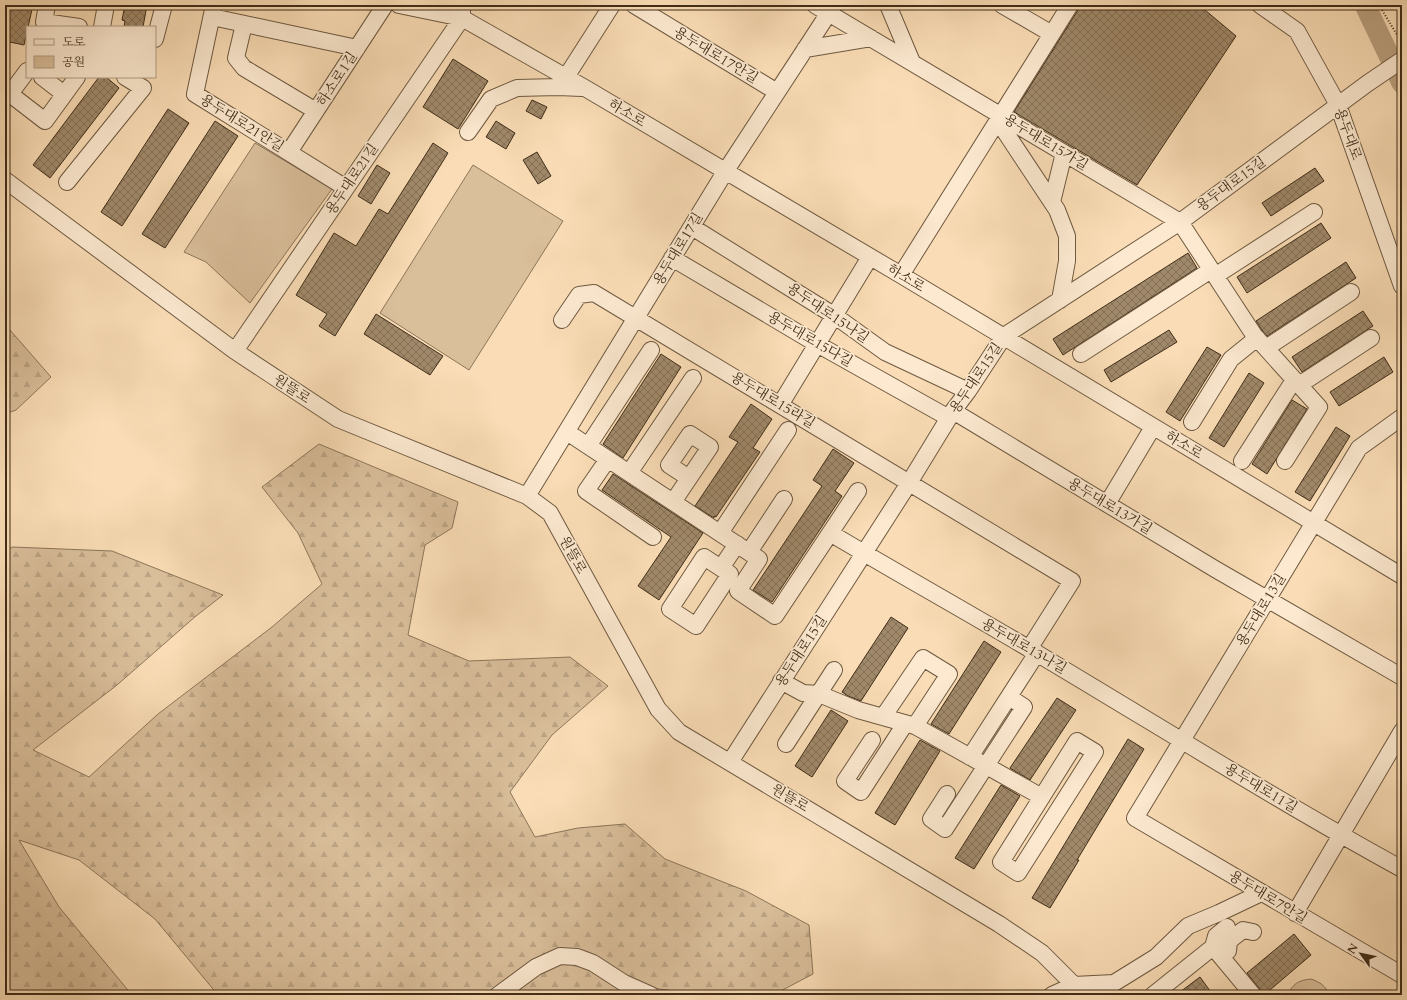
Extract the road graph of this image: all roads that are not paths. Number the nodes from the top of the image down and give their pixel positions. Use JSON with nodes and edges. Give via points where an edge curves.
{"nodes":[{"id":1,"x":47,"y":5,"type":"edge"},
{"id":2,"x":106,"y":5,"type":"edge"},
{"id":3,"x":164,"y":5,"type":"edge"},
{"id":4,"x":385,"y":5,"type":"edge"},
{"id":5,"x":400,"y":5,"type":"edge"},
{"id":6,"x":612,"y":5,"type":"edge"},
{"id":7,"x":634,"y":5,"type":"edge"},
{"id":8,"x":888,"y":5,"type":"edge"},
{"id":9,"x":1002,"y":5,"type":"edge"},
{"id":10,"x":1070,"y":5,"type":"edge"},
{"id":11,"x":1260,"y":5,"type":"edge"},
{"id":12,"x":826,"y":8,"type":"edge"},
{"id":13,"x":213,"y":11,"type":"edge"},
{"id":14,"x":462,"y":11,"type":"edge"},
{"id":15,"x":244,"y":24,"type":"junction"},
{"id":16,"x":72,"y":26,"type":"edge"},
{"id":17,"x":102,"y":26,"type":"edge"},
{"id":18,"x":1052,"y":34,"type":"junction"},
{"id":19,"x":156,"y":35,"type":"edge"},
{"id":20,"x":871,"y":38,"type":"junction"},
{"id":21,"x":357,"y":48,"type":"junction"},
{"id":22,"x":805,"y":49,"type":"junction"},
{"id":23,"x":1402,"y":60,"type":"edge"},
{"id":24,"x":912,"y":62,"type":"junction"},
{"id":25,"x":26,"y":72,"type":"edge"},
{"id":26,"x":43,"y":78,"type":"edge"},
{"id":27,"x":76,"y":78,"type":"edge"},
{"id":28,"x":129,"y":78,"type":"edge"},
{"id":29,"x":566,"y":78,"type":"junction"},
{"id":30,"x":144,"y":82,"type":"edge"},
{"id":31,"x":585,"y":88,"type":"junction"},
{"id":32,"x":777,"y":92,"type":"junction"},
{"id":33,"x":64,"y":94,"type":"junction"},
{"id":34,"x":1338,"y":105,"type":"junction"},
{"id":35,"x":316,"y":111,"type":"junction"},
{"id":36,"x":999,"y":118,"type":"junction"},
{"id":37,"x":468,"y":132,"type":"dead end"},
{"id":38,"x":289,"y":152,"type":"junction"},
{"id":39,"x":1064,"y":153,"type":"junction"},
{"id":40,"x":725,"y":172,"type":"junction"},
{"id":41,"x":5,"y":180,"type":"edge"},
{"id":42,"x":67,"y":182,"type":"dead end"},
{"id":43,"x":346,"y":188,"type":"junction"},
{"id":44,"x":1052,"y":202,"type":"junction"},
{"id":45,"x":1314,"y":212,"type":"dead end"},
{"id":46,"x":1180,"y":222,"type":"junction"},
{"id":47,"x":692,"y":227,"type":"junction"},
{"id":48,"x":870,"y":257,"type":"junction"},
{"id":49,"x":672,"y":258,"type":"junction"},
{"id":50,"x":1214,"y":273,"type":"junction"},
{"id":51,"x":901,"y":275,"type":"junction"},
{"id":52,"x":1402,"y":286,"type":"edge"},
{"id":53,"x":1351,"y":292,"type":"dead end"},
{"id":54,"x":1060,"y":300,"type":"junction"},
{"id":55,"x":835,"y":316,"type":"junction"},
{"id":56,"x":636,"y":318,"type":"junction"},
{"id":57,"x":562,"y":320,"type":"dead end"},
{"id":58,"x":1004,"y":336,"type":"junction"},
{"id":59,"x":1371,"y":338,"type":"dead end"},
{"id":60,"x":1262,"y":343,"type":"junction"},
{"id":61,"x":817,"y":344,"type":"junction"},
{"id":62,"x":651,"y":350,"type":"dead end"},
{"id":63,"x":235,"y":351,"type":"junction"},
{"id":64,"x":1081,"y":354,"type":"dead end"},
{"id":65,"x":693,"y":378,"type":"dead end"},
{"id":66,"x":1297,"y":382,"type":"junction"},
{"id":67,"x":968,"y":391,"type":"junction"},
{"id":68,"x":780,"y":405,"type":"junction"},
{"id":69,"x":951,"y":414,"type":"junction"},
{"id":70,"x":1402,"y":417,"type":"edge"},
{"id":71,"x":1192,"y":422,"type":"dead end"},
{"id":72,"x":1153,"y":427,"type":"junction"},
{"id":73,"x":788,"y":430,"type":"dead end"},
{"id":74,"x":567,"y":432,"type":"junction"},
{"id":75,"x":588,"y":446,"type":"junction"},
{"id":76,"x":608,"y":459,"type":"junction"},
{"id":77,"x":1242,"y":461,"type":"dead end"},
{"id":78,"x":1285,"y":461,"type":"dead end"},
{"id":79,"x":629,"y":473,"type":"junction"},
{"id":80,"x":689,"y":478,"type":"dead end"},
{"id":81,"x":909,"y":483,"type":"junction"},
{"id":82,"x":858,"y":490,"type":"dead end"},
{"id":83,"x":527,"y":496,"type":"junction"},
{"id":84,"x":784,"y":499,"type":"dead end"},
{"id":85,"x":673,"y":502,"type":"junction"},
{"id":86,"x":1107,"y":504,"type":"junction"},
{"id":87,"x":1314,"y":523,"type":"junction"},
{"id":88,"x":720,"y":533,"type":"junction"},
{"id":89,"x":830,"y":533,"type":"junction"},
{"id":90,"x":653,"y":537,"type":"dead end"},
{"id":91,"x":743,"y":548,"type":"junction"},
{"id":92,"x":864,"y":553,"type":"junction"},
{"id":93,"x":721,"y":568,"type":"dead end"},
{"id":94,"x":1402,"y":576,"type":"edge"},
{"id":95,"x":1267,"y":599,"type":"junction"},
{"id":96,"x":1033,"y":651,"type":"junction"},
{"id":97,"x":834,"y":670,"type":"dead end"},
{"id":98,"x":1402,"y":677,"type":"edge"},
{"id":99,"x":781,"y":681,"type":"junction"},
{"id":100,"x":819,"y":694,"type":"junction"},
{"id":101,"x":1009,"y":697,"type":"junction"},
{"id":102,"x":883,"y":717,"type":"junction"},
{"id":103,"x":910,"y":725,"type":"junction"},
{"id":104,"x":1402,"y":731,"type":"edge"},
{"id":105,"x":872,"y":740,"type":"dead end"},
{"id":106,"x":1182,"y":741,"type":"junction"},
{"id":107,"x":786,"y":744,"type":"dead end"},
{"id":108,"x":970,"y":757,"type":"junction"},
{"id":109,"x":730,"y":762,"type":"junction"},
{"id":110,"x":986,"y":765,"type":"junction"},
{"id":111,"x":947,"y":794,"type":"dead end"},
{"id":112,"x":1042,"y":797,"type":"junction"},
{"id":113,"x":1135,"y":818,"type":"joint"},
{"id":114,"x":1341,"y":836,"type":"junction"},
{"id":115,"x":1402,"y":869,"type":"edge"},
{"id":116,"x":1261,"y":893,"type":"junction"},
{"id":117,"x":1295,"y":913,"type":"junction"},
{"id":118,"x":1253,"y":932,"type":"dead end"},
{"id":119,"x":1224,"y":940,"type":"junction"},
{"id":120,"x":1402,"y":975,"type":"edge"},
{"id":121,"x":1079,"y":990,"type":"edge"},
{"id":122,"x":498,"y":995,"type":"edge"},
{"id":123,"x":651,"y":995,"type":"edge"},
{"id":124,"x":1052,"y":995,"type":"edge"},
{"id":125,"x":1153,"y":995,"type":"edge"},
{"id":126,"x":1253,"y":995,"type":"edge"}],
"edges":[{"from":1,"to":16,"type":"street","via":[[44,22]]},
{"from":2,"to":17,"type":"street"},
{"from":3,"to":19,"type":"street"},
{"from":4,"to":21,"type":"street","name":"하소로1길"},
{"from":5,"to":14,"type":"street","name":"하소로"},
{"from":6,"to":29,"type":"street"},
{"from":7,"to":32,"type":"street","name":"용두대로17안길"},
{"from":8,"to":24,"type":"street"},
{"from":9,"to":18,"type":"street"},
{"from":10,"to":18,"type":"street"},
{"from":11,"to":34,"type":"street","name":"용두대로","via":[[1297,31]]},
{"from":12,"to":20,"type":"street","name":"용두대로15가길"},
{"from":12,"to":22,"type":"street","name":"용두대로17길"},
{"from":13,"to":15,"type":"street"},
{"from":13,"to":38,"type":"street","name":"용두대로21안길","via":[[195,94]]},
{"from":14,"to":29,"type":"street","name":"하소로"},
{"from":14,"to":43,"type":"street","name":"용두대로21길"},
{"from":15,"to":21,"type":"street"},
{"from":15,"to":35,"type":"street","via":[[236,58],[244,68]]},
{"from":18,"to":36,"type":"street"},
{"from":20,"to":22,"type":"street"},
{"from":20,"to":24,"type":"street","name":"용두대로15가길"},
{"from":21,"to":35,"type":"street","name":"하소로1길"},
{"from":22,"to":32,"type":"street","name":"용두대로17길"},
{"from":23,"to":34,"type":"street","name":"용두대로15길"},
{"from":24,"to":36,"type":"street","name":"용두대로15가길"},
{"from":25,"to":33,"type":"street","via":[[10,94],[45,121]]},
{"from":26,"to":33,"type":"street"},
{"from":27,"to":33,"type":"street"},
{"from":28,"to":30,"type":"street"},
{"from":29,"to":31,"type":"street","name":"하소로"},
{"from":30,"to":42,"type":"street"},
{"from":31,"to":37,"type":"street","via":[[517,88],[491,99]]},
{"from":31,"to":40,"type":"street","name":"하소로"},
{"from":32,"to":40,"type":"street","name":"용두대로17길"},
{"from":34,"to":46,"type":"street","name":"용두대로15길"},
{"from":34,"to":52,"type":"street","name":"용두대로"},
{"from":35,"to":38,"type":"street","name":"하소로1길"},
{"from":36,"to":39,"type":"street","name":"용두대로15가길"},
{"from":36,"to":44,"type":"street"},
{"from":36,"to":51,"type":"street"},
{"from":38,"to":43,"type":"street","name":"용두대로21안길"},
{"from":39,"to":44,"type":"street"},
{"from":39,"to":46,"type":"street","name":"용두대로15가길"},
{"from":40,"to":47,"type":"street","name":"용두대로17길"},
{"from":40,"to":48,"type":"street","name":"하소로"},
{"from":41,"to":63,"type":"street","name":"원뜰로"},
{"from":43,"to":63,"type":"street","name":"용두대로21길"},
{"from":44,"to":54,"type":"street","via":[[1068,236],[1067,261]]},
{"from":45,"to":50,"type":"street"},
{"from":46,"to":50,"type":"street"},
{"from":46,"to":54,"type":"street","name":"용두대로15길"},
{"from":47,"to":49,"type":"street","name":"용두대로17길"},
{"from":47,"to":55,"type":"street","name":"용두대로15나길"},
{"from":48,"to":51,"type":"street","name":"하소로"},
{"from":48,"to":55,"type":"street"},
{"from":49,"to":56,"type":"street","name":"용두대로17길"},
{"from":49,"to":61,"type":"street","name":"용두대로15다길"},
{"from":50,"to":60,"type":"street"},
{"from":50,"to":64,"type":"street"},
{"from":51,"to":58,"type":"street","name":"하소로"},
{"from":53,"to":60,"type":"street"},
{"from":54,"to":58,"type":"street","name":"용두대로15길"},
{"from":55,"to":61,"type":"street"},
{"from":55,"to":67,"type":"street","name":"용두대로15나길","via":[[885,352]]},
{"from":56,"to":57,"type":"street","name":"용두대로15라길","via":[[594,293],[579,295]]},
{"from":56,"to":68,"type":"street","name":"용두대로15라길"},
{"from":56,"to":74,"type":"street","name":"용두대로17길"},
{"from":58,"to":67,"type":"street","name":"용두대로15길"},
{"from":58,"to":72,"type":"street","name":"하소로"},
{"from":59,"to":66,"type":"street"},
{"from":60,"to":66,"type":"street"},
{"from":60,"to":71,"type":"street","via":[[1231,359]]},
{"from":61,"to":68,"type":"street"},
{"from":61,"to":69,"type":"street","name":"용두대로15다길"},
{"from":62,"to":75,"type":"street"},
{"from":63,"to":83,"type":"street","name":"원뜰로","via":[[338,419]]},
{"from":65,"to":79,"type":"street"},
{"from":66,"to":77,"type":"street"},
{"from":66,"to":78,"type":"street","via":[[1319,407]]},
{"from":67,"to":69,"type":"street","name":"용두대로15길"},
{"from":68,"to":81,"type":"street","name":"용두대로15라길"},
{"from":69,"to":81,"type":"street","name":"용두대로15길"},
{"from":69,"to":86,"type":"street","name":"용두대로13가길"},
{"from":70,"to":87,"type":"street","name":"용두대로13길","via":[[1359,448]]},
{"from":72,"to":86,"type":"street"},
{"from":72,"to":87,"type":"street","name":"하소로"},
{"from":73,"to":88,"type":"street"},
{"from":74,"to":75,"type":"street"},
{"from":74,"to":83,"type":"street","name":"용두대로17길"},
{"from":75,"to":76,"type":"street"},
{"from":76,"to":79,"type":"street"},
{"from":76,"to":90,"type":"street","via":[[586,491]]},
{"from":79,"to":85,"type":"street"},
{"from":80,"to":85,"type":"street"},
{"from":81,"to":92,"type":"street","name":"용두대로15길"},
{"from":81,"to":96,"type":"street","name":"용두대로15라길","via":[[1072,581]]},
{"from":82,"to":89,"type":"street"},
{"from":83,"to":109,"type":"street","name":"원뜰로","via":[[550,513],[658,709],[679,732]]},
{"from":84,"to":91,"type":"street"},
{"from":85,"to":88,"type":"street"},
{"from":86,"to":95,"type":"street","name":"용두대로13가길"},
{"from":87,"to":94,"type":"street","name":"하소로"},
{"from":87,"to":95,"type":"street","name":"용두대로13길"},
{"from":88,"to":91,"type":"street"},
{"from":89,"to":91,"type":"street","via":[[775,616],[738,591],[759,559]]},
{"from":89,"to":92,"type":"street","name":"용두대로13나길"},
{"from":91,"to":93,"type":"street"},
{"from":92,"to":96,"type":"street","name":"용두대로13나길"},
{"from":92,"to":99,"type":"street","name":"용두대로15길"},
{"from":95,"to":98,"type":"street"},
{"from":95,"to":106,"type":"street","name":"용두대로13길"},
{"from":96,"to":101,"type":"street"},
{"from":96,"to":106,"type":"street","name":"용두대로13나길"},
{"from":97,"to":100,"type":"street"},
{"from":99,"to":100,"type":"street","via":[[803,693]]},
{"from":99,"to":109,"type":"street","name":"용두대로15길"},
{"from":100,"to":102,"type":"street"},
{"from":100,"to":107,"type":"street"},
{"from":101,"to":108,"type":"street"},
{"from":101,"to":110,"type":"street","via":[[1024,707]]},
{"from":102,"to":103,"type":"street"},
{"from":102,"to":103,"type":"street","via":[[922,658],[949,674]]},
{"from":103,"to":105,"type":"street","via":[[861,792],[845,781]]},
{"from":103,"to":108,"type":"street"},
{"from":104,"to":114,"type":"street"},
{"from":106,"to":113,"type":"street","name":"용두대로13길"},
{"from":106,"to":114,"type":"street","name":"용두대로11길"},
{"from":108,"to":110,"type":"street"},
{"from":109,"to":121,"type":"street","name":"원뜰로","via":[[1000,924],[1042,953]]},
{"from":110,"to":111,"type":"street","via":[[945,828],[930,819]]},
{"from":110,"to":112,"type":"street"},
{"from":112,"to":112,"type":"street","via":[[1077,741],[1095,752],[1018,873],[1001,862]]},
{"from":113,"to":116,"type":"street","name":"용두대로7안길"},
{"from":114,"to":115,"type":"street","name":"용두대로11길"},
{"from":114,"to":117,"type":"street"},
{"from":116,"to":117,"type":"street","name":"용두대로7안길"},
{"from":116,"to":121,"type":"street","via":[[1188,926],[1156,957],[1114,983]]},
{"from":117,"to":120,"type":"street","name":"용두대로7안길"},
{"from":118,"to":119,"type":"street","via":[[1243,930]]},
{"from":119,"to":125,"type":"street"},
{"from":119,"to":126,"type":"street"},
{"from":121,"to":124,"type":"street"},
{"from":122,"to":123,"type":"street","via":[[536,967],[560,956],[577,957],[593,963],[624,983]]}]}
